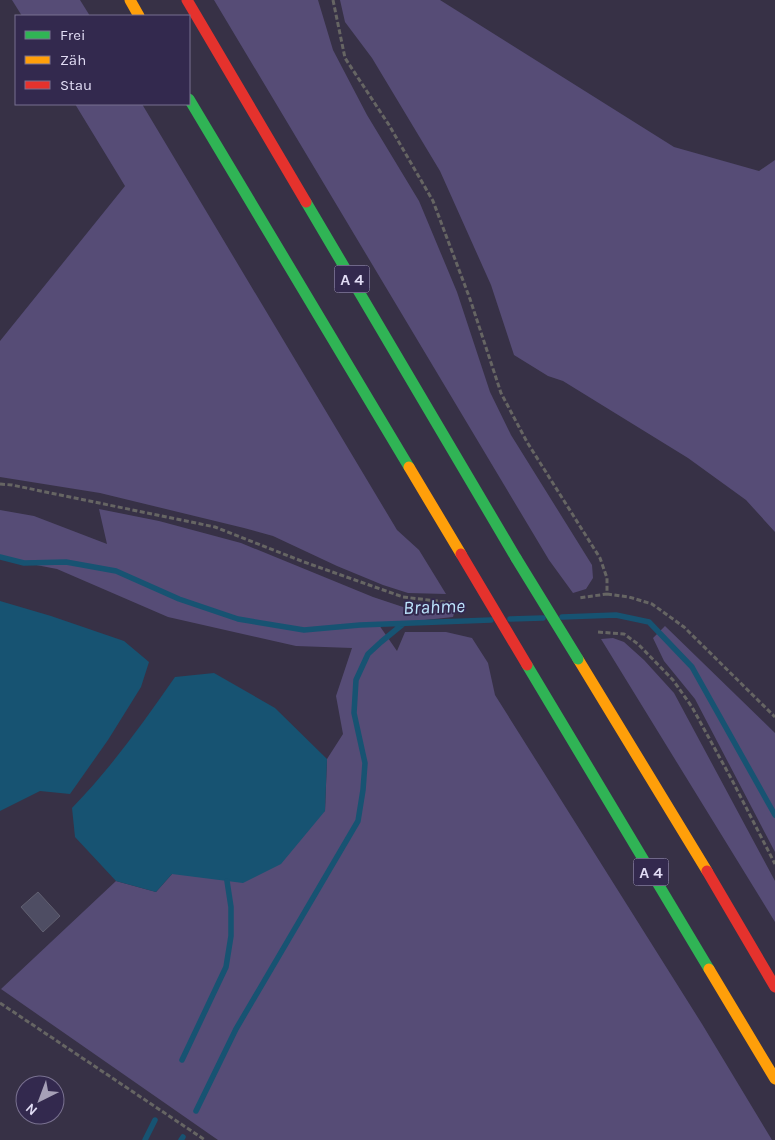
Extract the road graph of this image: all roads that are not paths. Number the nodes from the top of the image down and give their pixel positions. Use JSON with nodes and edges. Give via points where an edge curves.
{"nodes":[{"id":1,"x":130,"y":0,"type":"edge"},
{"id":2,"x":187,"y":0,"type":"edge"},
{"id":3,"x":138,"y":15,"type":"edge"},
{"id":4,"x":190,"y":101,"type":"edge"},
{"id":5,"x":775,"y":988,"type":"edge"},
{"id":6,"x":775,"y":1080,"type":"edge"}],
"edges":[{"from":1,"to":3,"type":"highway"},
{"from":2,"to":5,"type":"highway","number":"A 4","bridge":true,"via":[[516,558],[721,893]]},
{"from":4,"to":6,"type":"highway","number":"A 4","bridge":true}]}
